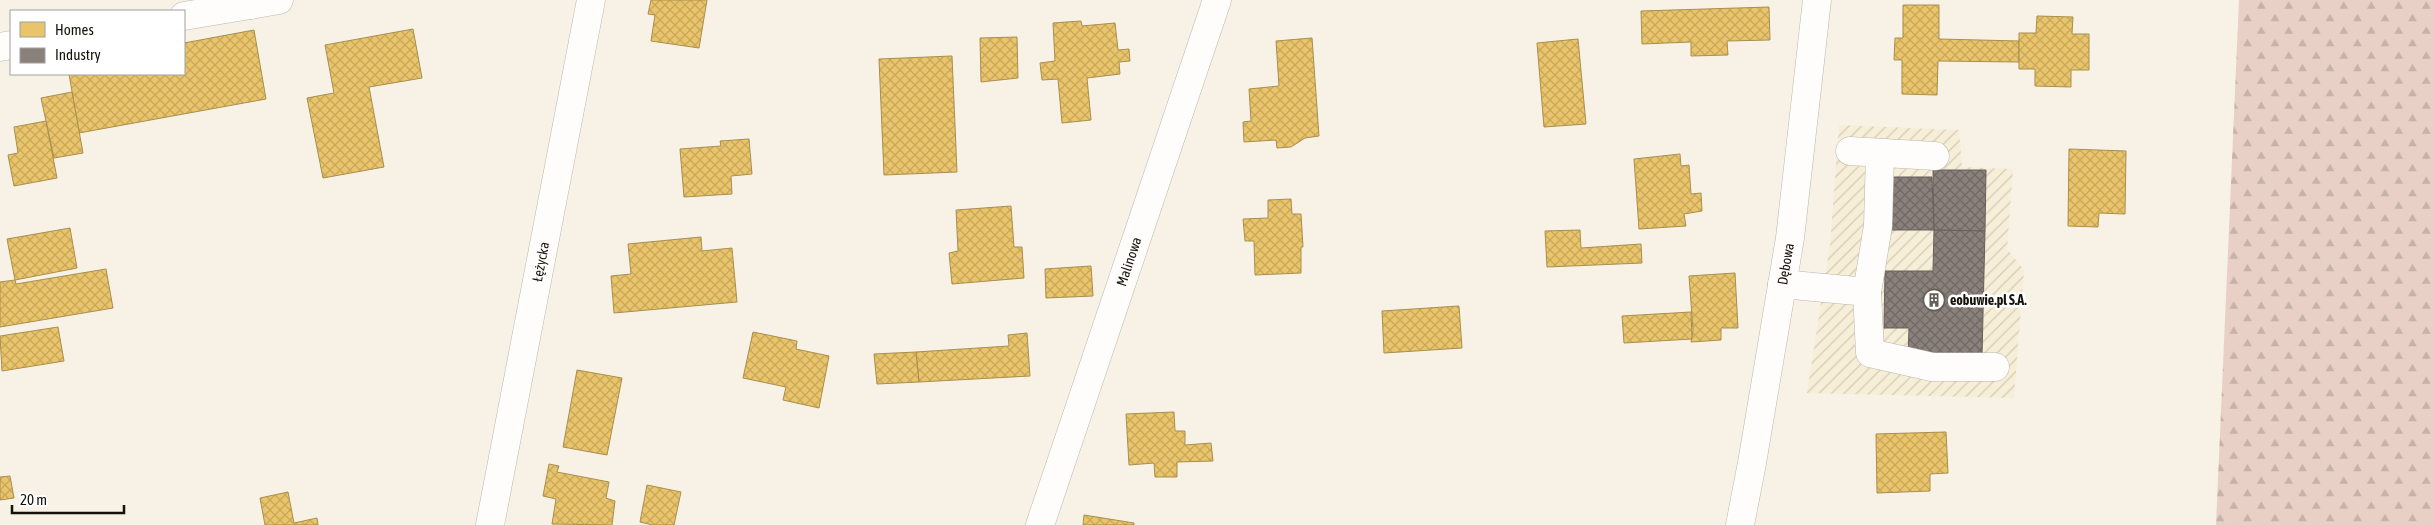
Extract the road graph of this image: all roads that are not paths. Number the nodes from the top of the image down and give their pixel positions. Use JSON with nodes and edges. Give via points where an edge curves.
{"nodes":[{"id":1,"x":279,"y":0,"type":"edge"},
{"id":2,"x":592,"y":0,"type":"edge"},
{"id":3,"x":1217,"y":0,"type":"edge"},
{"id":4,"x":1817,"y":0,"type":"edge"},
{"id":5,"x":250,"y":2,"type":"edge"},
{"id":6,"x":185,"y":16,"type":"edge"},
{"id":7,"x":1850,"y":152,"type":"dead end"},
{"id":8,"x":1880,"y":153,"type":"junction"},
{"id":9,"x":1935,"y":156,"type":"dead end"},
{"id":10,"x":1782,"y":284,"type":"junction"},
{"id":11,"x":1867,"y":292,"type":"junction"},
{"id":12,"x":1995,"y":367,"type":"dead end"},
{"id":13,"x":490,"y":525,"type":"edge"},
{"id":14,"x":1040,"y":525,"type":"edge"},
{"id":15,"x":1740,"y":525,"type":"edge"}],
"edges":[{"from":1,"to":5,"type":"street"},
{"from":2,"to":13,"type":"street","name":"Łężycka"},
{"from":3,"to":14,"type":"street","name":"Malinowa"},
{"from":4,"to":10,"type":"street","name":"Dębowa"},
{"from":5,"to":6,"type":"street"},
{"from":7,"to":8,"type":"street"},
{"from":8,"to":9,"type":"street"},
{"from":8,"to":11,"type":"street","via":[[1878,226]]},
{"from":10,"to":11,"type":"street"},
{"from":10,"to":15,"type":"street","name":"Dębowa"},
{"from":11,"to":12,"type":"street","via":[[1870,353],[1932,367]]}]}
